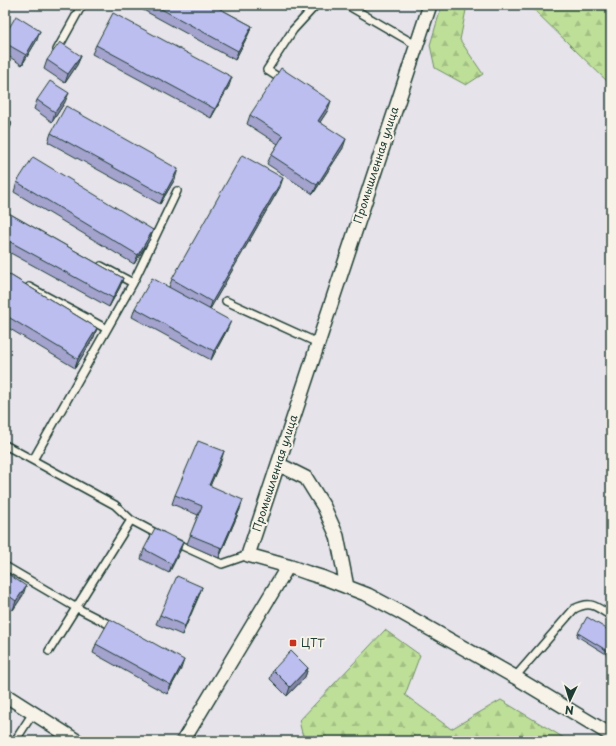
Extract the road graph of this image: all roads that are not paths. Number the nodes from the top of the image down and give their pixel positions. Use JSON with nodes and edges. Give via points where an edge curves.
{"nodes":[{"id":1,"x":82,"y":5,"type":"edge"},
{"id":2,"x":316,"y":5,"type":"edge"},
{"id":3,"x":347,"y":5,"type":"edge"},
{"id":4,"x":430,"y":5,"type":"edge"},
{"id":5,"x":416,"y":45,"type":"junction"},
{"id":6,"x":56,"y":51,"type":"edge"},
{"id":7,"x":292,"y":84,"type":"edge"},
{"id":8,"x":177,"y":191,"type":"dead end"},
{"id":9,"x":92,"y":261,"type":"edge"},
{"id":10,"x":132,"y":283,"type":"junction"},
{"id":11,"x":25,"y":285,"type":"edge"},
{"id":12,"x":226,"y":301,"type":"dead end"},
{"id":13,"x":107,"y":329,"type":"junction"},
{"id":14,"x":318,"y":343,"type":"junction"},
{"id":15,"x":5,"y":445,"type":"edge"},
{"id":16,"x":33,"y":460,"type":"junction"},
{"id":17,"x":278,"y":464,"type":"junction"},
{"id":18,"x":131,"y":520,"type":"junction"},
{"id":19,"x":248,"y":555,"type":"junction"},
{"id":20,"x":5,"y":566,"type":"edge"},
{"id":21,"x":288,"y":566,"type":"junction"},
{"id":22,"x":347,"y":587,"type":"junction"},
{"id":23,"x":75,"y":607,"type":"junction"},
{"id":24,"x":611,"y":616,"type":"edge"},
{"id":25,"x":122,"y":631,"type":"edge"},
{"id":26,"x":49,"y":651,"type":"dead end"},
{"id":27,"x":516,"y":677,"type":"junction"},
{"id":28,"x":5,"y":695,"type":"edge"},
{"id":29,"x":33,"y":713,"type":"junction"},
{"id":30,"x":611,"y":735,"type":"edge"},
{"id":31,"x":15,"y":741,"type":"edge"},
{"id":32,"x":77,"y":741,"type":"edge"},
{"id":33,"x":183,"y":741,"type":"edge"}],
"edges":[{"from":1,"to":6,"type":"lane"},
{"from":2,"to":7,"type":"lane","via":[[293,30],[266,70]]},
{"from":3,"to":5,"type":"lane"},
{"from":4,"to":5,"type":"street","name":"Промышленная улица"},
{"from":5,"to":14,"type":"street","name":"Промышленная улица"},
{"from":8,"to":10,"type":"lane"},
{"from":9,"to":10,"type":"lane"},
{"from":10,"to":13,"type":"lane"},
{"from":11,"to":13,"type":"lane"},
{"from":12,"to":14,"type":"lane"},
{"from":13,"to":16,"type":"lane"},
{"from":14,"to":17,"type":"street","name":"Промышленная улица"},
{"from":15,"to":16,"type":"lane"},
{"from":16,"to":18,"type":"lane","via":[[115,505]]},
{"from":17,"to":19,"type":"street","name":"Промышленная улица"},
{"from":17,"to":22,"type":"street","via":[[306,478],[324,507],[337,536]]},
{"from":18,"to":19,"type":"lane","via":[[222,564]]},
{"from":18,"to":23,"type":"lane"},
{"from":19,"to":21,"type":"street"},
{"from":20,"to":23,"type":"lane"},
{"from":21,"to":22,"type":"street"},
{"from":21,"to":33,"type":"street"},
{"from":22,"to":27,"type":"street","via":[[402,613]]},
{"from":23,"to":25,"type":"lane"},
{"from":23,"to":26,"type":"lane"},
{"from":24,"to":27,"type":"lane","via":[[592,604],[583,604],[574,609]]},
{"from":27,"to":30,"type":"street"},
{"from":28,"to":29,"type":"street"},
{"from":29,"to":31,"type":"lane"},
{"from":29,"to":32,"type":"street"}]}
